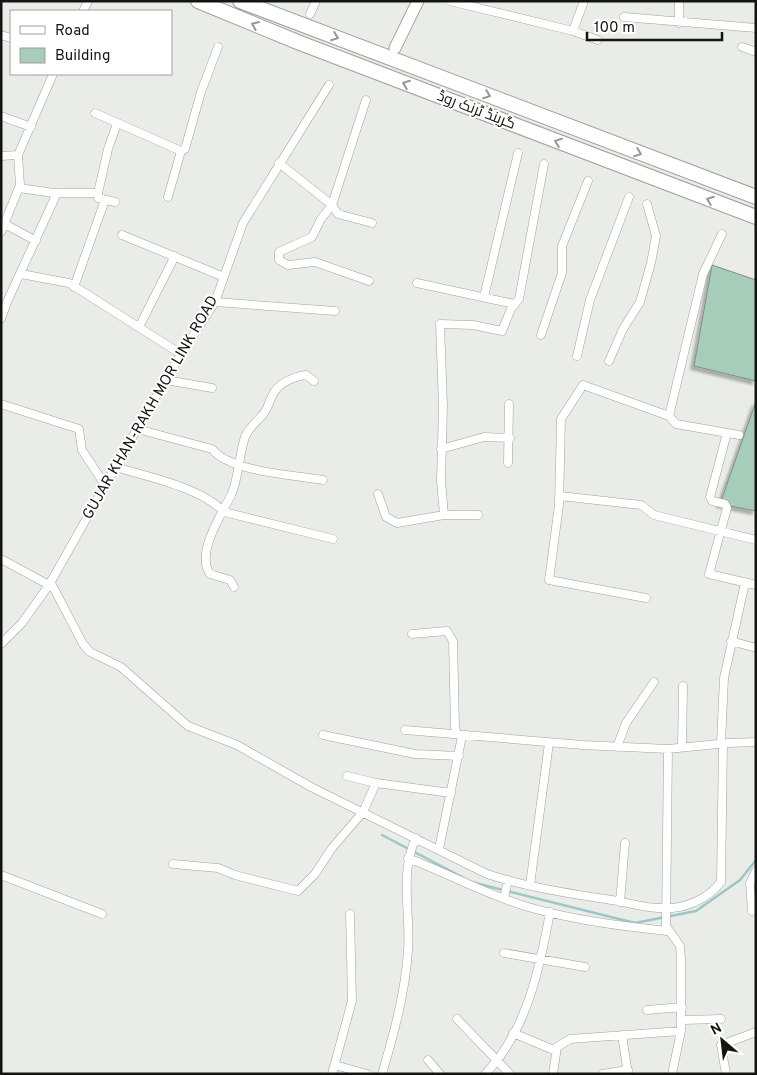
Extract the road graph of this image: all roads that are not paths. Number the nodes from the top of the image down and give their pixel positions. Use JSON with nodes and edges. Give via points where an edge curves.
{"nodes":[{"id":1,"x":198,"y":1,"type":"edge"},
{"id":2,"x":240,"y":1,"type":"edge"},
{"id":3,"x":316,"y":1,"type":"edge"},
{"id":4,"x":418,"y":1,"type":"edge"},
{"id":5,"x":450,"y":1,"type":"edge"},
{"id":6,"x":584,"y":1,"type":"edge"},
{"id":7,"x":679,"y":1,"type":"edge"},
{"id":8,"x":624,"y":16,"type":"dead end"},
{"id":9,"x":308,"y":20,"type":"junction"},
{"id":10,"x":678,"y":23,"type":"junction"},
{"id":11,"x":756,"y":28,"type":"edge"},
{"id":12,"x":573,"y":31,"type":"junction"},
{"id":13,"x":598,"y":40,"type":"dead end"},
{"id":14,"x":300,"y":43,"type":"junction"},
{"id":15,"x":218,"y":46,"type":"dead end"},
{"id":16,"x":742,"y":47,"type":"dead end"},
{"id":17,"x":395,"y":48,"type":"dead end"},
{"id":18,"x":756,"y":52,"type":"edge"},
{"id":19,"x":53,"y":75,"type":"edge"},
{"id":20,"x":329,"y":85,"type":"dead end"},
{"id":21,"x":366,"y":100,"type":"dead end"},
{"id":22,"x":95,"y":113,"type":"dead end"},
{"id":23,"x":1,"y":116,"type":"edge"},
{"id":24,"x":117,"y":124,"type":"junction"},
{"id":25,"x":31,"y":127,"type":"junction"},
{"id":26,"x":181,"y":151,"type":"junction"},
{"id":27,"x":518,"y":154,"type":"dead end"},
{"id":28,"x":18,"y":155,"type":"junction"},
{"id":29,"x":1,"y":156,"type":"edge"},
{"id":30,"x":279,"y":162,"type":"junction"},
{"id":31,"x":544,"y":164,"type":"dead end"},
{"id":32,"x":588,"y":181,"type":"dead end"},
{"id":33,"x":19,"y":188,"type":"junction"},
{"id":34,"x":57,"y":193,"type":"junction"},
{"id":35,"x":98,"y":193,"type":"junction"},
{"id":36,"x":168,"y":196,"type":"dead end"},
{"id":37,"x":629,"y":197,"type":"dead end"},
{"id":38,"x":756,"y":197,"type":"edge"},
{"id":39,"x":105,"y":200,"type":"junction"},
{"id":40,"x":114,"y":202,"type":"dead end"},
{"id":41,"x":647,"y":204,"type":"dead end"},
{"id":42,"x":332,"y":205,"type":"junction"},
{"id":43,"x":756,"y":217,"type":"edge"},
{"id":44,"x":372,"y":223,"type":"dead end"},
{"id":45,"x":5,"y":224,"type":"junction"},
{"id":46,"x":1,"y":232,"type":"edge"},
{"id":47,"x":722,"y":234,"type":"dead end"},
{"id":48,"x":122,"y":235,"type":"dead end"},
{"id":49,"x":36,"y":241,"type":"junction"},
{"id":50,"x":176,"y":256,"type":"junction"},
{"id":51,"x":21,"y":274,"type":"junction"},
{"id":52,"x":224,"y":277,"type":"junction"},
{"id":53,"x":369,"y":281,"type":"dead end"},
{"id":54,"x":417,"y":283,"type":"dead end"},
{"id":55,"x":74,"y":287,"type":"junction"},
{"id":56,"x":484,"y":297,"type":"junction"},
{"id":57,"x":215,"y":302,"type":"junction"},
{"id":58,"x":514,"y":304,"type":"junction"},
{"id":59,"x":335,"y":311,"type":"dead end"},
{"id":60,"x":1,"y":319,"type":"edge"},
{"id":61,"x":139,"y":327,"type":"junction"},
{"id":62,"x":540,"y":335,"type":"dead end"},
{"id":63,"x":181,"y":354,"type":"junction"},
{"id":64,"x":578,"y":356,"type":"dead end"},
{"id":65,"x":609,"y":361,"type":"dead end"},
{"id":66,"x":166,"y":380,"type":"junction"},
{"id":67,"x":314,"y":381,"type":"dead end"},
{"id":68,"x":212,"y":388,"type":"dead end"},
{"id":69,"x":1,"y":404,"type":"edge"},
{"id":70,"x":509,"y":404,"type":"dead end"},
{"id":71,"x":669,"y":416,"type":"junction"},
{"id":72,"x":137,"y":429,"type":"junction"},
{"id":73,"x":727,"y":433,"type":"junction"},
{"id":74,"x":739,"y":435,"type":"dead end"},
{"id":75,"x":510,"y":438,"type":"junction"},
{"id":76,"x":441,"y":449,"type":"junction"},
{"id":77,"x":508,"y":463,"type":"dead end"},
{"id":78,"x":239,"y":465,"type":"junction"},
{"id":79,"x":115,"y":467,"type":"junction"},
{"id":80,"x":323,"y":480,"type":"dead end"},
{"id":81,"x":105,"y":485,"type":"junction"},
{"id":82,"x":378,"y":494,"type":"dead end"},
{"id":83,"x":560,"y":496,"type":"junction"},
{"id":84,"x":222,"y":510,"type":"junction"},
{"id":85,"x":444,"y":515,"type":"junction"},
{"id":86,"x":478,"y":515,"type":"dead end"},
{"id":87,"x":720,"y":532,"type":"junction"},
{"id":88,"x":333,"y":539,"type":"dead end"},
{"id":89,"x":756,"y":540,"type":"edge"},
{"id":90,"x":1,"y":559,"type":"edge"},
{"id":91,"x":744,"y":583,"type":"junction"},
{"id":92,"x":50,"y":584,"type":"junction"},
{"id":93,"x":756,"y":585,"type":"edge"},
{"id":94,"x":234,"y":587,"type":"dead end"},
{"id":95,"x":646,"y":598,"type":"dead end"},
{"id":96,"x":412,"y":634,"type":"dead end"},
{"id":97,"x":731,"y":641,"type":"junction"},
{"id":98,"x":1,"y":644,"type":"edge"},
{"id":99,"x":756,"y":648,"type":"edge"},
{"id":100,"x":654,"y":682,"type":"dead end"},
{"id":101,"x":683,"y":686,"type":"dead end"},
{"id":102,"x":405,"y":730,"type":"dead end"},
{"id":103,"x":323,"y":735,"type":"dead end"},
{"id":104,"x":460,"y":735,"type":"junction"},
{"id":105,"x":756,"y":742,"type":"edge"},
{"id":106,"x":548,"y":743,"type":"junction"},
{"id":107,"x":722,"y":743,"type":"junction"},
{"id":108,"x":617,"y":747,"type":"junction"},
{"id":109,"x":682,"y":747,"type":"junction"},
{"id":110,"x":668,"y":749,"type":"junction"},
{"id":111,"x":459,"y":756,"type":"junction"},
{"id":112,"x":347,"y":776,"type":"dead end"},
{"id":113,"x":376,"y":783,"type":"junction"},
{"id":114,"x":451,"y":793,"type":"junction"},
{"id":115,"x":362,"y":814,"type":"junction"},
{"id":116,"x":415,"y":842,"type":"junction"},
{"id":117,"x":625,"y":843,"type":"dead end"},
{"id":118,"x":439,"y":849,"type":"junction"},
{"id":119,"x":408,"y":857,"type":"junction"},
{"id":120,"x":173,"y":864,"type":"dead end"},
{"id":121,"x":756,"y":871,"type":"edge"},
{"id":122,"x":1,"y":875,"type":"edge"},
{"id":123,"x":507,"y":883,"type":"junction"},
{"id":124,"x":530,"y":885,"type":"junction"},
{"id":125,"x":504,"y":896,"type":"junction"},
{"id":126,"x":620,"y":902,"type":"junction"},
{"id":127,"x":667,"y":909,"type":"junction"},
{"id":128,"x":550,"y":912,"type":"junction"},
{"id":129,"x":752,"y":912,"type":"dead end"},
{"id":130,"x":102,"y":914,"type":"dead end"},
{"id":131,"x":350,"y":914,"type":"dead end"},
{"id":132,"x":667,"y":928,"type":"junction"},
{"id":133,"x":504,"y":953,"type":"dead end"},
{"id":134,"x":541,"y":958,"type":"junction"},
{"id":135,"x":585,"y":968,"type":"dead end"},
{"id":136,"x":682,"y":1007,"type":"junction"},
{"id":137,"x":647,"y":1010,"type":"dead end"},
{"id":138,"x":457,"y":1019,"type":"dead end"},
{"id":139,"x":721,"y":1019,"type":"dead end"},
{"id":140,"x":682,"y":1020,"type":"junction"},
{"id":141,"x":681,"y":1031,"type":"junction"},
{"id":142,"x":756,"y":1032,"type":"edge"},
{"id":143,"x":513,"y":1034,"type":"junction"},
{"id":144,"x":622,"y":1035,"type":"junction"},
{"id":145,"x":556,"y":1051,"type":"junction"},
{"id":146,"x":428,"y":1060,"type":"dead end"},
{"id":147,"x":498,"y":1062,"type":"junction"},
{"id":148,"x":335,"y":1065,"type":"junction"},
{"id":149,"x":628,"y":1072,"type":"edge"},
{"id":150,"x":332,"y":1074,"type":"edge"},
{"id":151,"x":367,"y":1074,"type":"edge"},
{"id":152,"x":382,"y":1074,"type":"edge"},
{"id":153,"x":440,"y":1074,"type":"edge"},
{"id":154,"x":485,"y":1074,"type":"edge"},
{"id":155,"x":510,"y":1074,"type":"edge"},
{"id":156,"x":553,"y":1074,"type":"edge"},
{"id":157,"x":602,"y":1074,"type":"edge"},
{"id":158,"x":672,"y":1074,"type":"edge"},
{"id":159,"x":726,"y":1074,"type":"edge"}],
"edges":[{"from":14,"to":1,"type":"highway","name":"گرینڈ ٹرنک روڈ","one_way":true},
{"from":2,"to":9,"type":"highway","name":"گرینڈ ٹرنک روڈ"},
{"from":3,"to":9,"type":"street"},
{"from":4,"to":17,"type":"street"},
{"from":5,"to":12,"type":"street"},
{"from":6,"to":12,"type":"street"},
{"from":7,"to":10,"type":"street"},
{"from":8,"to":10,"type":"street"},
{"from":9,"to":14,"type":"highway"},
{"from":9,"to":38,"type":"highway","name":"گرینڈ ٹرنک روڈ","one_way":true},
{"from":10,"to":11,"type":"street","via":[[708,22]]},
{"from":12,"to":13,"type":"street"},
{"from":43,"to":14,"type":"highway","name":"گرینڈ ٹرنک روڈ","one_way":true},
{"from":15,"to":26,"type":"street","via":[[185,149]]},
{"from":16,"to":18,"type":"street"},
{"from":19,"to":25,"type":"street"},
{"from":20,"to":30,"type":"street","name":"GUJAR KHAN-RAKH MOR LINK ROAD"},
{"from":21,"to":42,"type":"street"},
{"from":22,"to":24,"type":"street"},
{"from":23,"to":25,"type":"street"},
{"from":24,"to":26,"type":"street"},
{"from":24,"to":35,"type":"street"},
{"from":25,"to":28,"type":"street"},
{"from":26,"to":36,"type":"street"},
{"from":27,"to":56,"type":"street"},
{"from":28,"to":29,"type":"street"},
{"from":28,"to":33,"type":"street"},
{"from":30,"to":42,"type":"street"},
{"from":30,"to":52,"type":"street","name":"GUJAR KHAN-RAKH MOR LINK ROAD","via":[[243,223]]},
{"from":31,"to":58,"type":"street","via":[[519,299]]},
{"from":32,"to":62,"type":"street","via":[[562,246],[562,274]]},
{"from":33,"to":34,"type":"street"},
{"from":33,"to":45,"type":"street"},
{"from":34,"to":35,"type":"street"},
{"from":34,"to":49,"type":"street"},
{"from":35,"to":39,"type":"street","via":[[98,198]]},
{"from":37,"to":64,"type":"street","via":[[590,300]]},
{"from":39,"to":40,"type":"street"},
{"from":39,"to":55,"type":"street"},
{"from":41,"to":65,"type":"street","via":[[656,236],[651,263],[640,302]]},
{"from":42,"to":44,"type":"street","via":[[338,214]]},
{"from":42,"to":53,"type":"street","via":[[312,236],[284,250],[278,258],[288,265],[315,262]]},
{"from":45,"to":46,"type":"street"},
{"from":45,"to":49,"type":"street"},
{"from":47,"to":71,"type":"street","via":[[703,274]]},
{"from":48,"to":50,"type":"street"},
{"from":49,"to":51,"type":"street"},
{"from":50,"to":52,"type":"street"},
{"from":50,"to":61,"type":"street"},
{"from":51,"to":55,"type":"street","via":[[61,281]]},
{"from":51,"to":60,"type":"street"},
{"from":52,"to":57,"type":"street","name":"GUJAR KHAN-RAKH MOR LINK ROAD"},
{"from":54,"to":56,"type":"street"},
{"from":55,"to":61,"type":"street"},
{"from":56,"to":58,"type":"street"},
{"from":57,"to":59,"type":"street"},
{"from":57,"to":63,"type":"street","name":"GUJAR KHAN-RAKH MOR LINK ROAD"},
{"from":58,"to":76,"type":"street","via":[[502,331],[473,325],[440,324]]},
{"from":61,"to":63,"type":"street"},
{"from":63,"to":66,"type":"street","name":"GUJAR KHAN-RAKH MOR LINK ROAD"},
{"from":66,"to":68,"type":"street"},
{"from":66,"to":72,"type":"street","name":"GUJAR KHAN-RAKH MOR LINK ROAD"},
{"from":67,"to":78,"type":"street","via":[[306,375],[295,377],[275,391],[266,411],[247,433]]},
{"from":69,"to":81,"type":"street","via":[[79,429],[82,450]]},
{"from":70,"to":75,"type":"street"},
{"from":71,"to":73,"type":"street","via":[[676,424]]},
{"from":71,"to":83,"type":"street","via":[[583,385],[561,419]]},
{"from":72,"to":78,"type":"street","via":[[212,449],[220,458]]},
{"from":72,"to":79,"type":"street","name":"GUJAR KHAN-RAKH MOR LINK ROAD"},
{"from":73,"to":74,"type":"street"},
{"from":73,"to":87,"type":"street","via":[[710,497],[727,508]]},
{"from":75,"to":76,"type":"street","via":[[484,437]]},
{"from":75,"to":77,"type":"street"},
{"from":76,"to":85,"type":"street"},
{"from":78,"to":80,"type":"street"},
{"from":78,"to":84,"type":"street"},
{"from":79,"to":81,"type":"street","name":"GUJAR KHAN-RAKH MOR LINK ROAD"},
{"from":79,"to":84,"type":"street","via":[[176,485]]},
{"from":81,"to":92,"type":"street","name":"GUJAR KHAN-RAKH MOR LINK ROAD"},
{"from":82,"to":85,"type":"street","via":[[386,517],[397,524]]},
{"from":83,"to":87,"type":"street","via":[[641,505],[654,515]]},
{"from":83,"to":95,"type":"street","via":[[549,580]]},
{"from":84,"to":88,"type":"street"},
{"from":84,"to":94,"type":"street","via":[[206,550],[206,565],[210,574],[230,580]]},
{"from":85,"to":86,"type":"street"},
{"from":87,"to":89,"type":"street"},
{"from":87,"to":91,"type":"street","via":[[709,574]]},
{"from":90,"to":92,"type":"street"},
{"from":91,"to":93,"type":"street"},
{"from":91,"to":97,"type":"street"},
{"from":92,"to":98,"type":"street","name":"GUJAR KHAN-RAKH MOR LINK ROAD","via":[[22,623]]},
{"from":92,"to":115,"type":"street","via":[[90,652],[121,667],[188,726],[237,745]]},
{"from":96,"to":104,"type":"street","via":[[447,631],[451,634],[455,727]]},
{"from":97,"to":99,"type":"street"},
{"from":97,"to":107,"type":"street","via":[[724,678]]},
{"from":100,"to":108,"type":"street","via":[[626,723]]},
{"from":101,"to":109,"type":"street"},
{"from":102,"to":104,"type":"street"},
{"from":103,"to":111,"type":"street","via":[[415,754]]},
{"from":104,"to":106,"type":"street"},
{"from":104,"to":111,"type":"street"},
{"from":105,"to":107,"type":"street"},
{"from":106,"to":108,"type":"street"},
{"from":106,"to":124,"type":"street"},
{"from":107,"to":109,"type":"street"},
{"from":107,"to":127,"type":"street","via":[[721,882],[707,896],[691,904]]},
{"from":108,"to":110,"type":"street"},
{"from":109,"to":110,"type":"street"},
{"from":110,"to":127,"type":"street"},
{"from":111,"to":114,"type":"street"},
{"from":112,"to":113,"type":"street"},
{"from":113,"to":114,"type":"street"},
{"from":113,"to":115,"type":"street"},
{"from":114,"to":118,"type":"street"},
{"from":115,"to":116,"type":"street"},
{"from":115,"to":120,"type":"street","via":[[298,891],[218,868]]},
{"from":116,"to":118,"type":"street"},
{"from":116,"to":119,"type":"street"},
{"from":117,"to":126,"type":"street"},
{"from":118,"to":123,"type":"street"},
{"from":119,"to":125,"type":"street","via":[[465,884]]},
{"from":119,"to":152,"type":"street","via":[[408,953],[400,1012]]},
{"from":121,"to":129,"type":"street","via":[[750,883]]},
{"from":122,"to":130,"type":"street"},
{"from":123,"to":124,"type":"street"},
{"from":123,"to":125,"type":"street"},
{"from":124,"to":126,"type":"street"},
{"from":125,"to":128,"type":"street"},
{"from":126,"to":127,"type":"street"},
{"from":127,"to":132,"type":"street"},
{"from":128,"to":132,"type":"street","via":[[614,925]]},
{"from":128,"to":134,"type":"street"},
{"from":131,"to":148,"type":"street","via":[[352,1002]]},
{"from":132,"to":136,"type":"street","via":[[680,946]]},
{"from":133,"to":134,"type":"street"},
{"from":134,"to":135,"type":"street"},
{"from":134,"to":143,"type":"street","via":[[528,1001]]},
{"from":136,"to":137,"type":"street"},
{"from":136,"to":140,"type":"street"},
{"from":138,"to":147,"type":"street"},
{"from":139,"to":140,"type":"street"},
{"from":140,"to":141,"type":"street"},
{"from":141,"to":144,"type":"street"},
{"from":141,"to":158,"type":"street"},
{"from":142,"to":159,"type":"street","via":[[721,1045]]},
{"from":143,"to":145,"type":"street"},
{"from":143,"to":147,"type":"street"},
{"from":144,"to":145,"type":"street","via":[[570,1039]]},
{"from":144,"to":149,"type":"street"},
{"from":145,"to":156,"type":"street"},
{"from":146,"to":153,"type":"street"},
{"from":147,"to":154,"type":"street"},
{"from":147,"to":155,"type":"street"},
{"from":148,"to":150,"type":"street"},
{"from":148,"to":151,"type":"street"},
{"from":149,"to":157,"type":"street"}]}
